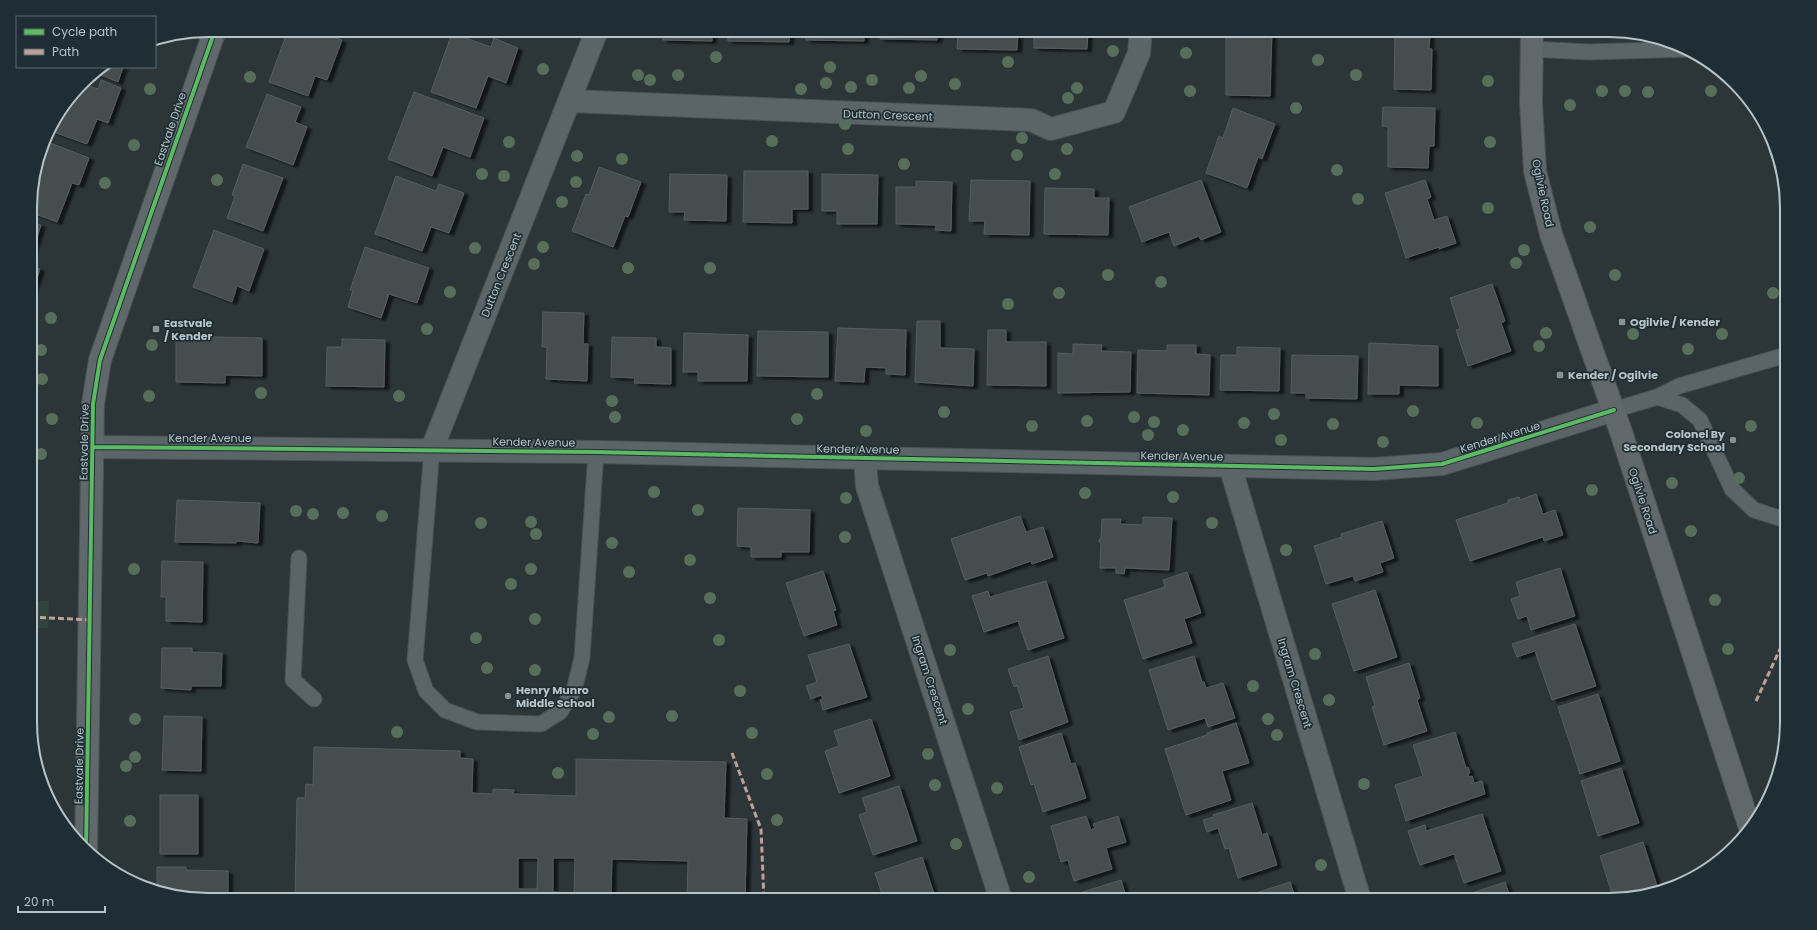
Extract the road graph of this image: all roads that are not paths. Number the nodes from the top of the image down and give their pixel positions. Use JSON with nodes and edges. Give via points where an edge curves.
{"nodes":[{"id":1,"x":213,"y":37,"type":"edge"},
{"id":2,"x":594,"y":37,"type":"edge"},
{"id":3,"x":1140,"y":37,"type":"edge"},
{"id":4,"x":1532,"y":40,"type":"edge"},
{"id":5,"x":1673,"y":49,"type":"edge"},
{"id":6,"x":570,"y":101,"type":"junction"},
{"id":7,"x":1780,"y":357,"type":"edge"},
{"id":8,"x":1657,"y":397,"type":"junction"},
{"id":9,"x":1614,"y":410,"type":"junction"},
{"id":10,"x":93,"y":447,"type":"junction"},
{"id":11,"x":432,"y":449,"type":"junction"},
{"id":12,"x":596,"y":452,"type":"junction"},
{"id":13,"x":865,"y":458,"type":"junction"},
{"id":14,"x":1230,"y":466,"type":"junction"},
{"id":15,"x":1780,"y":518,"type":"edge"},
{"id":16,"x":299,"y":558,"type":"dead end"},
{"id":17,"x":314,"y":699,"type":"dead end"},
{"id":18,"x":1748,"y":822,"type":"edge"},
{"id":19,"x":86,"y":842,"type":"edge"},
{"id":20,"x":999,"y":893,"type":"edge"},
{"id":21,"x":1358,"y":893,"type":"edge"}],
"edges":[{"from":1,"to":10,"type":"street","name":"Eastvale Drive","via":[[100,360],[93,404]]},
{"from":2,"to":6,"type":"street","name":"Dutton Crescent"},
{"from":3,"to":6,"type":"street","name":"Dutton Crescent","via":[[1139,53],[1114,112],[1051,128],[1031,120]]},
{"from":4,"to":5,"type":"lane","via":[[1589,52]]},
{"from":4,"to":9,"type":"street","name":"Ogilvie Road","via":[[1531,103],[1536,171],[1551,234]]},
{"from":6,"to":11,"type":"street","name":"Dutton Crescent"},
{"from":7,"to":8,"type":"lane","via":[[1679,386]]},
{"from":8,"to":9,"type":"lane"},
{"from":8,"to":15,"type":"lane","via":[[1682,405],[1700,420],[1732,489],[1754,510]]},
{"from":9,"to":14,"type":"street","name":"Kender Avenue","via":[[1442,464],[1374,470]]},
{"from":9,"to":18,"type":"street","name":"Ogilvie Road"},
{"from":10,"to":11,"type":"street","name":"Kender Avenue"},
{"from":10,"to":19,"type":"street","name":"Eastvale Drive"},
{"from":11,"to":12,"type":"street","name":"Kender Avenue"},
{"from":11,"to":12,"type":"lane","via":[[415,660],[426,690],[445,710],[477,722],[541,724],[560,712],[574,690],[582,658]]},
{"from":12,"to":13,"type":"street","name":"Kender Avenue"},
{"from":13,"to":14,"type":"street","name":"Kender Avenue"},
{"from":13,"to":20,"type":"street","name":"Ingram Crescent","via":[[867,486]]},
{"from":14,"to":21,"type":"street","name":"Ingram Crescent"},
{"from":16,"to":17,"type":"lane","via":[[294,680]]}]}
